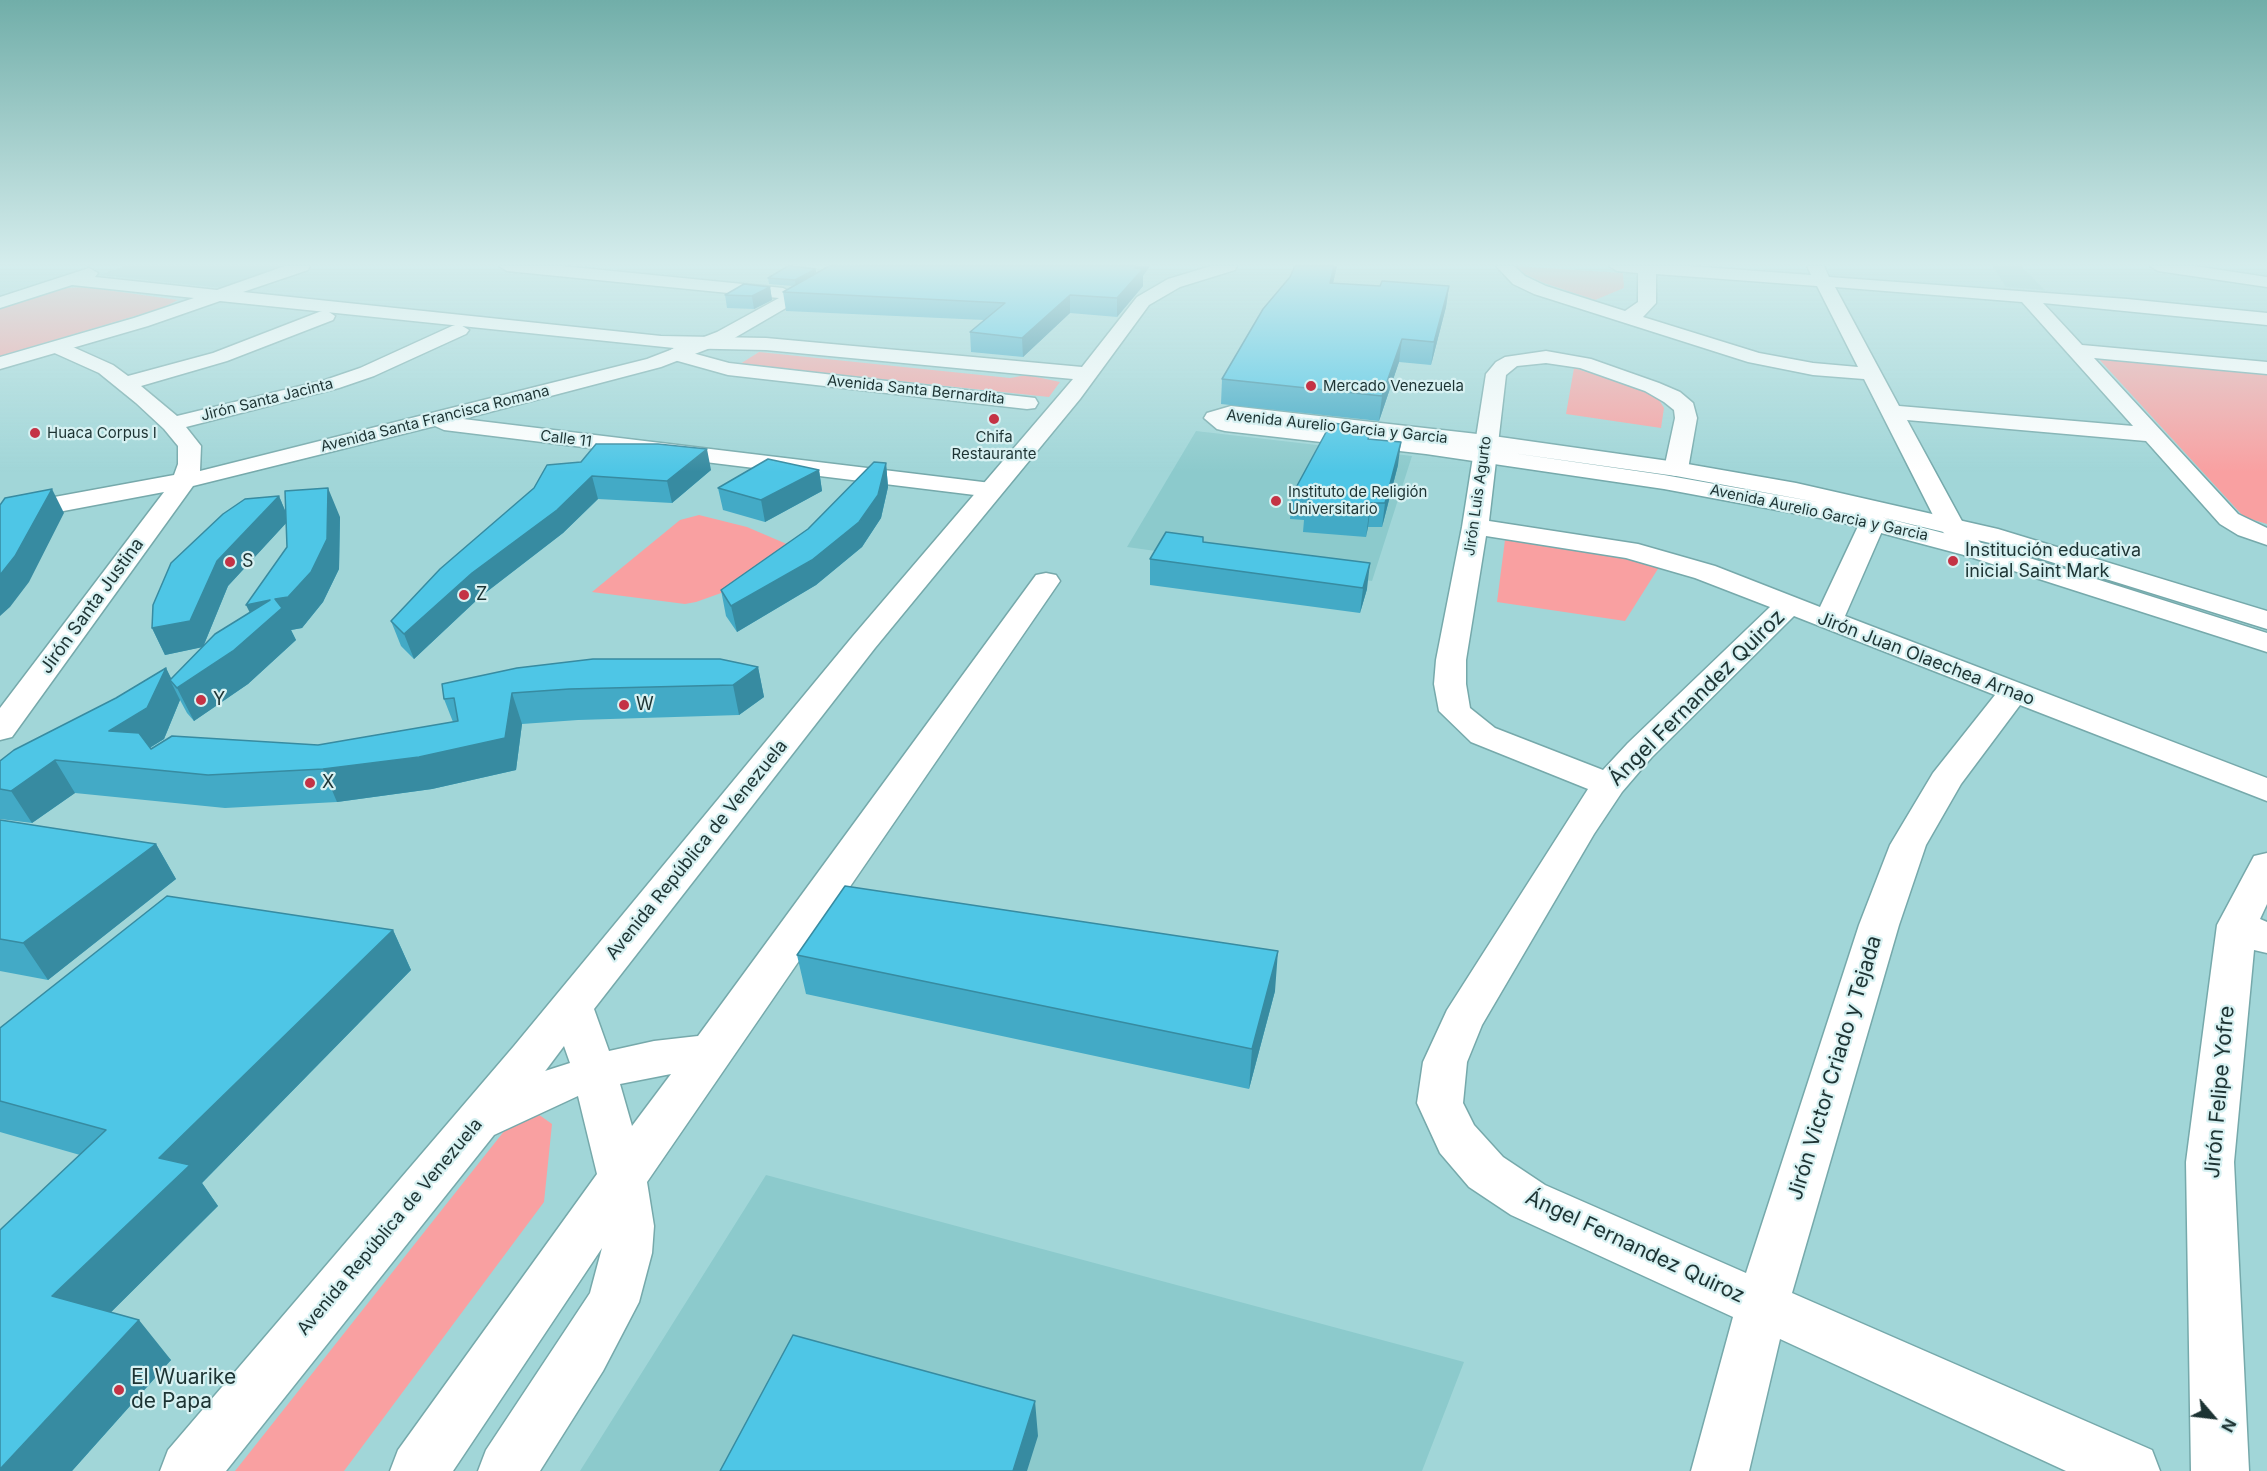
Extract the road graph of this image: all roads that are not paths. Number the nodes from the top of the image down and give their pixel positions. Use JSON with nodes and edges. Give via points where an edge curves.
{"nodes":[{"id":1,"x":97,"y":335,"type":"edge"},
{"id":2,"x":278,"y":335,"type":"edge"},
{"id":3,"x":449,"y":335,"type":"edge"},
{"id":4,"x":500,"y":335,"type":"edge"},
{"id":5,"x":594,"y":335,"type":"edge"},
{"id":6,"x":724,"y":335,"type":"edge"},
{"id":7,"x":1117,"y":335,"type":"edge"},
{"id":8,"x":1681,"y":335,"type":"edge"},
{"id":9,"x":1851,"y":335,"type":"edge"},
{"id":10,"x":2062,"y":335,"type":"edge"},
{"id":11,"x":707,"y":344,"type":"junction"},
{"id":12,"x":57,"y":347,"type":"junction"},
{"id":13,"x":2076,"y":350,"type":"junction"},
{"id":14,"x":678,"y":355,"type":"junction"},
{"id":15,"x":0,"y":363,"type":"edge"},
{"id":16,"x":2267,"y":369,"type":"edge"},
{"id":17,"x":1086,"y":374,"type":"junction"},
{"id":18,"x":1872,"y":374,"type":"junction"},
{"id":19,"x":127,"y":383,"type":"junction"},
{"id":20,"x":1027,"y":403,"type":"dead end"},
{"id":21,"x":1892,"y":412,"type":"junction"},
{"id":22,"x":428,"y":421,"type":"junction"},
{"id":23,"x":172,"y":424,"type":"junction"},
{"id":24,"x":2152,"y":435,"type":"junction"},
{"id":25,"x":1485,"y":448,"type":"junction"},
{"id":26,"x":1676,"y":469,"type":"junction"},
{"id":27,"x":184,"y":482,"type":"junction"},
{"id":28,"x":991,"y":490,"type":"junction"},
{"id":29,"x":0,"y":515,"type":"edge"},
{"id":30,"x":1873,"y":522,"type":"junction"},
{"id":31,"x":1951,"y":525,"type":"junction"},
{"id":32,"x":1475,"y":527,"type":"junction"},
{"id":33,"x":2267,"y":537,"type":"edge"},
{"id":34,"x":1973,"y":549,"type":"junction"},
{"id":35,"x":1046,"y":581,"type":"dead end"},
{"id":36,"x":1789,"y":605,"type":"junction"},
{"id":37,"x":2267,"y":620,"type":"edge"},
{"id":38,"x":1828,"y":621,"type":"junction"},
{"id":39,"x":2267,"y":643,"type":"edge"},
{"id":40,"x":2013,"y":693,"type":"junction"},
{"id":41,"x":0,"y":730,"type":"edge"},
{"id":42,"x":1609,"y":785,"type":"junction"},
{"id":43,"x":2267,"y":790,"type":"edge"},
{"id":44,"x":2267,"y":865,"type":"edge"},
{"id":45,"x":2252,"y":932,"type":"edge"},
{"id":46,"x":572,"y":1006,"type":"junction"},
{"id":47,"x":712,"y":1052,"type":"junction"},
{"id":48,"x":595,"y":1072,"type":"junction"},
{"id":49,"x":474,"y":1126,"type":"junction"},
{"id":50,"x":622,"y":1178,"type":"junction"},
{"id":51,"x":1762,"y":1306,"type":"junction"},
{"id":52,"x":189,"y":1471,"type":"edge"},
{"id":53,"x":419,"y":1471,"type":"edge"},
{"id":54,"x":507,"y":1471,"type":"edge"},
{"id":55,"x":1720,"y":1471,"type":"edge"},
{"id":56,"x":2131,"y":1471,"type":"edge"},
{"id":57,"x":2220,"y":1471,"type":"edge"}],
"edges":[{"from":1,"to":12,"type":"street"},
{"from":2,"to":19,"type":"street","via":[[220,357]]},
{"from":3,"to":23,"type":"street","name":"Jirón Santa Jacinta","via":[[332,384]]},
{"from":4,"to":14,"type":"street","name":"Avenida Santa Bernardita"},
{"from":5,"to":11,"type":"street","name":"Avenida Santa Bernardita"},
{"from":6,"to":11,"type":"street","name":"Avenida Santa Francisca Romana"},
{"from":7,"to":17,"type":"street","name":"Avenida República de Venezuela"},
{"from":8,"to":18,"type":"street","via":[[1755,358],[1813,369]]},
{"from":9,"to":18,"type":"street"},
{"from":10,"to":13,"type":"street"},
{"from":11,"to":14,"type":"street","name":"Avenida Santa Francisca Romana"},
{"from":11,"to":17,"type":"street","name":"Avenida Santa Bernardita","via":[[766,344]]},
{"from":12,"to":15,"type":"street"},
{"from":12,"to":19,"type":"street","via":[[80,355]]},
{"from":13,"to":16,"type":"street"},
{"from":13,"to":24,"type":"street"},
{"from":14,"to":20,"type":"street","name":"Avenida Santa Bernardita","via":[[728,369]]},
{"from":14,"to":22,"type":"street","name":"Avenida Santa Francisca Romana"},
{"from":17,"to":28,"type":"street","name":"Avenida República de Venezuela"},
{"from":18,"to":21,"type":"street"},
{"from":19,"to":23,"type":"street"},
{"from":21,"to":24,"type":"street"},
{"from":21,"to":31,"type":"street"},
{"from":22,"to":27,"type":"street","name":"Avenida Santa Francisca Romana"},
{"from":22,"to":28,"type":"street","name":"Calle 11"},
{"from":23,"to":27,"type":"street","via":[[189,446],[190,465]]},
{"from":24,"to":33,"type":"street","via":[[2229,519]]},
{"from":25,"to":25,"type":"street","name":"Avenida Aurelio Garcia y Garcia","via":[[1232,413],[1215,418],[1225,424]]},
{"from":25,"to":26,"type":"street","name":"Avenida Aurelio Garcia y Garcia"},
{"from":25,"to":26,"type":"street","name":"Jirón Luis Agurto","via":[[1493,384],[1503,366],[1527,358],[1566,359],[1652,387],[1685,408]]},
{"from":25,"to":30,"type":"street","name":"Avenida Aurelio Garcia y Garcia"},
{"from":25,"to":32,"type":"street","name":"Jirón Luis Agurto"},
{"from":26,"to":31,"type":"street","name":"Avenida Aurelio Garcia y Garcia","via":[[1796,490]]},
{"from":27,"to":29,"type":"street","name":"Avenida Santa Francisca Romana"},
{"from":27,"to":41,"type":"street","name":"Jirón Santa Justina"},
{"from":28,"to":46,"type":"street","name":"Avenida República de Venezuela"},
{"from":30,"to":34,"type":"street","name":"Avenida Aurelio Garcia y Garcia"},
{"from":30,"to":38,"type":"street"},
{"from":31,"to":34,"type":"street"},
{"from":31,"to":37,"type":"street","name":"Avenida Aurelio Garcia y Garcia","via":[[2062,555]]},
{"from":32,"to":36,"type":"street","name":"Jirón Juan Olaechea Arnao","via":[[1629,550],[1705,572]]},
{"from":32,"to":42,"type":"street","name":"Jirón Luis Agurto","via":[[1452,660],[1450,684],[1455,711],[1483,735]]},
{"from":34,"to":39,"type":"street","name":"Avenida Aurelio Garcia y Garcia"},
{"from":35,"to":47,"type":"street"},
{"from":36,"to":38,"type":"street","name":"Jirón Juan Olaechea Arnao"},
{"from":36,"to":42,"type":"street","name":"Ángel Fernandez Quiroz"},
{"from":38,"to":40,"type":"street","name":"Jirón Juan Olaechea Arnao"},
{"from":40,"to":43,"type":"street","name":"Jirón Juan Olaechea Arnao"},
{"from":40,"to":51,"type":"street","name":"Jirón Victor Criado y Tejada","via":[[1945,781],[1908,845],[1879,925]]},
{"from":42,"to":51,"type":"street","name":"Ángel Fernandez Quiroz","via":[[1462,1022],[1444,1062],[1440,1103],[1458,1139],[1486,1172],[1528,1200]]},
{"from":44,"to":45,"type":"street","name":"Jirón Felipe Yofre"},
{"from":45,"to":57,"type":"street","name":"Jirón Felipe Yofre","via":[[2210,1162]]},
{"from":46,"to":48,"type":"street"},
{"from":46,"to":49,"type":"street","name":"Avenida República de Venezuela"},
{"from":47,"to":48,"type":"street","via":[[654,1058]]},
{"from":47,"to":50,"type":"street"},
{"from":48,"to":49,"type":"street","via":[[554,1086]]},
{"from":48,"to":50,"type":"street"},
{"from":49,"to":52,"type":"street","name":"Avenida República de Venezuela"},
{"from":50,"to":53,"type":"street"},
{"from":50,"to":54,"type":"street","via":[[629,1226],[627,1253],[613,1302]]},
{"from":51,"to":55,"type":"street","name":"Jirón Victor Criado y Tejada"},
{"from":51,"to":56,"type":"street","name":"Ángel Fernandez Quiroz"}]}
